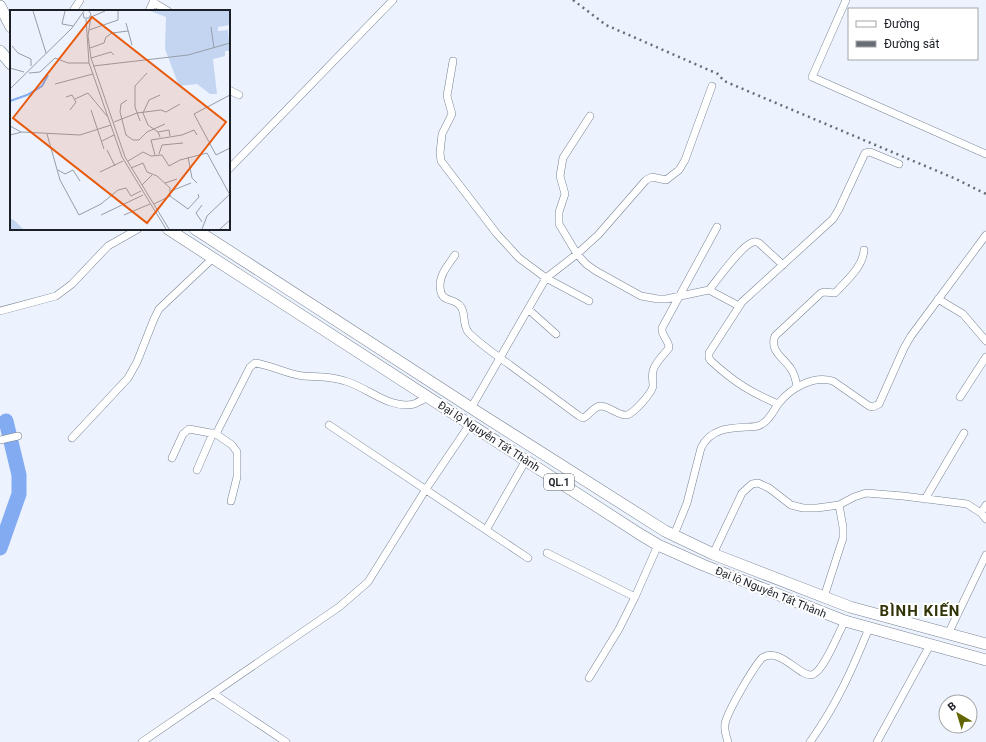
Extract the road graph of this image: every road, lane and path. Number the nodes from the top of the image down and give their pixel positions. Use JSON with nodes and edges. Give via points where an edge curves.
{"nodes":[{"id":1,"x":4,"y":0,"type":"edge"},
{"id":2,"x":80,"y":0,"type":"edge"},
{"id":3,"x":393,"y":0,"type":"edge"},
{"id":4,"x":846,"y":0,"type":"edge"},
{"id":5,"x":153,"y":1,"type":"edge"},
{"id":6,"x":0,"y":6,"type":"edge"},
{"id":7,"x":74,"y":10,"type":"edge"},
{"id":8,"x":166,"y":10,"type":"edge"},
{"id":9,"x":10,"y":25,"type":"edge"},
{"id":10,"x":0,"y":51,"type":"edge"},
{"id":11,"x":453,"y":61,"type":"dead end"},
{"id":12,"x":7,"y":62,"type":"edge"},
{"id":13,"x":712,"y":86,"type":"dead end"},
{"id":14,"x":230,"y":90,"type":"edge"},
{"id":15,"x":240,"y":95,"type":"dead end"},
{"id":16,"x":590,"y":116,"type":"dead end"},
{"id":17,"x":986,"y":154,"type":"edge"},
{"id":18,"x":899,"y":164,"type":"dead end"},
{"id":19,"x":230,"y":168,"type":"edge"},
{"id":20,"x":718,"y":227,"type":"dead end"},
{"id":21,"x":136,"y":230,"type":"edge"},
{"id":22,"x":173,"y":230,"type":"edge"},
{"id":23,"x":197,"y":230,"type":"edge"},
{"id":24,"x":986,"y":236,"type":"edge"},
{"id":25,"x":864,"y":250,"type":"dead end"},
{"id":26,"x":577,"y":254,"type":"junction"},
{"id":27,"x":455,"y":255,"type":"dead end"},
{"id":28,"x":213,"y":258,"type":"junction"},
{"id":29,"x":783,"y":265,"type":"junction"},
{"id":30,"x":546,"y":278,"type":"junction"},
{"id":31,"x":709,"y":290,"type":"junction"},
{"id":32,"x":679,"y":296,"type":"junction"},
{"id":33,"x":938,"y":299,"type":"junction"},
{"id":34,"x":589,"y":301,"type":"dead end"},
{"id":35,"x":738,"y":306,"type":"junction"},
{"id":36,"x":528,"y":309,"type":"junction"},
{"id":37,"x":0,"y":311,"type":"edge"},
{"id":38,"x":556,"y":334,"type":"dead end"},
{"id":39,"x":986,"y":341,"type":"edge"},
{"id":40,"x":986,"y":357,"type":"edge"},
{"id":41,"x":500,"y":358,"type":"junction"},
{"id":42,"x":797,"y":387,"type":"junction"},
{"id":43,"x":428,"y":397,"type":"junction"},
{"id":44,"x":960,"y":397,"type":"dead end"},
{"id":45,"x":778,"y":404,"type":"junction"},
{"id":46,"x":475,"y":410,"type":"junction"},
{"id":47,"x":470,"y":424,"type":"junction"},
{"id":48,"x":329,"y":425,"type":"dead end"},
{"id":49,"x":214,"y":433,"type":"junction"},
{"id":50,"x":964,"y":433,"type":"dead end"},
{"id":51,"x":18,"y":436,"type":"dead end"},
{"id":52,"x":72,"y":438,"type":"dead end"},
{"id":53,"x":2,"y":439,"type":"edge"},
{"id":54,"x":172,"y":458,"type":"dead end"},
{"id":55,"x":526,"y":460,"type":"junction"},
{"id":56,"x":197,"y":470,"type":"dead end"},
{"id":57,"x":426,"y":489,"type":"junction"},
{"id":58,"x":925,"y":499,"type":"junction"},
{"id":59,"x":231,"y":501,"type":"dead end"},
{"id":60,"x":839,"y":505,"type":"junction"},
{"id":61,"x":986,"y":505,"type":"edge"},
{"id":62,"x":984,"y":516,"type":"edge"},
{"id":63,"x":486,"y":530,"type":"junction"},
{"id":64,"x":669,"y":533,"type":"junction"},
{"id":65,"x":658,"y":545,"type":"junction"},
{"id":66,"x":547,"y":553,"type":"dead end"},
{"id":67,"x":713,"y":554,"type":"junction"},
{"id":68,"x":986,"y":555,"type":"edge"},
{"id":69,"x":528,"y":558,"type":"dead end"},
{"id":70,"x":635,"y":597,"type":"junction"},
{"id":71,"x":824,"y":597,"type":"junction"},
{"id":72,"x":845,"y":621,"type":"junction"},
{"id":73,"x":869,"y":628,"type":"junction"},
{"id":74,"x":948,"y":634,"type":"junction"},
{"id":75,"x":986,"y":644,"type":"edge"},
{"id":76,"x":930,"y":645,"type":"junction"},
{"id":77,"x":986,"y":660,"type":"edge"},
{"id":78,"x":589,"y":678,"type":"dead end"},
{"id":79,"x":214,"y":694,"type":"junction"},
{"id":80,"x":142,"y":742,"type":"edge"},
{"id":81,"x":286,"y":742,"type":"edge"},
{"id":82,"x":728,"y":742,"type":"edge"},
{"id":83,"x":810,"y":742,"type":"edge"},
{"id":84,"x":877,"y":742,"type":"edge"}],
"edges":[{"from":1,"to":6,"type":"street"},
{"from":2,"to":7,"type":"street"},
{"from":3,"to":19,"type":"street"},
{"from":4,"to":17,"type":"street","via":[[812,77]]},
{"from":5,"to":8,"type":"street"},
{"from":6,"to":9,"type":"main road"},
{"from":10,"to":12,"type":"main road"},
{"from":11,"to":30,"type":"street","via":[[447,96],[452,114],[442,134],[441,161],[509,247],[519,258]]},
{"from":13,"to":26,"type":"street","via":[[679,170],[666,180],[652,177],[646,180]]},
{"from":14,"to":15,"type":"street"},
{"from":16,"to":26,"type":"street","via":[[563,158],[560,176],[565,194],[560,224]]},
{"from":18,"to":29,"type":"street","via":[[870,152],[866,153],[833,219]]},
{"from":20,"to":32,"type":"street"},
{"from":21,"to":37,"type":"street","via":[[108,246],[72,284],[56,296]]},
{"from":22,"to":28,"type":"main road","name":"Đại lộ Nguyễn Tất Thành","number":"QL.1"},
{"from":23,"to":46,"type":"main road","name":"Đại lộ Nguyễn Tất Thành","number":"QL.1"},
{"from":24,"to":33,"type":"street"},
{"from":25,"to":42,"type":"street","via":[[859,265],[835,293],[821,293],[775,336],[774,348],[790,367]]},
{"from":26,"to":30,"type":"street"},
{"from":26,"to":32,"type":"street","via":[[596,271],[641,296],[658,299]]},
{"from":27,"to":41,"type":"street","via":[[441,278],[441,294],[446,300],[462,307],[464,325],[468,332]]},
{"from":28,"to":43,"type":"main road","name":"Đại lộ Nguyễn Tất Thành","number":"QL.1"},
{"from":28,"to":52,"type":"street","via":[[159,310],[128,378]]},
{"from":29,"to":31,"type":"street","via":[[759,243],[753,242],[740,253]]},
{"from":29,"to":35,"type":"street"},
{"from":30,"to":34,"type":"street"},
{"from":30,"to":36,"type":"street"},
{"from":31,"to":32,"type":"street"},
{"from":31,"to":35,"type":"street"},
{"from":32,"to":41,"type":"street","via":[[662,328],[669,344],[653,370],[651,392],[637,408],[626,415],[600,406],[583,418]]},
{"from":33,"to":39,"type":"street","via":[[963,314]]},
{"from":33,"to":42,"type":"street","via":[[904,348],[881,401],[876,406],[869,406],[827,379],[815,380]]},
{"from":35,"to":45,"type":"street","via":[[709,353],[710,358],[728,377],[758,396]]},
{"from":36,"to":38,"type":"street"},
{"from":36,"to":41,"type":"street"},
{"from":40,"to":44,"type":"street"},
{"from":41,"to":46,"type":"street"},
{"from":42,"to":45,"type":"street"},
{"from":43,"to":47,"type":"main road","name":"Đại lộ Nguyễn Tất Thành","number":"QL.1"},
{"from":43,"to":49,"type":"street","via":[[408,405],[398,404],[347,381],[303,376],[255,363],[250,367]]},
{"from":45,"to":64,"type":"street","via":[[764,423],[720,430],[704,443],[687,503]]},
{"from":46,"to":47,"type":"main road"},
{"from":46,"to":64,"type":"main road","name":"Đại lộ Nguyễn Tất Thành","number":"QL.1"},
{"from":47,"to":55,"type":"main road","name":"Đại lộ Nguyễn Tất Thành","number":"QL.1"},
{"from":47,"to":57,"type":"street"},
{"from":48,"to":57,"type":"street"},
{"from":49,"to":54,"type":"street","via":[[186,430]]},
{"from":49,"to":56,"type":"street"},
{"from":49,"to":59,"type":"street","via":[[232,445],[238,454],[237,477]]},
{"from":50,"to":58,"type":"street"},
{"from":51,"to":53,"type":"street"},
{"from":55,"to":63,"type":"street"},
{"from":55,"to":65,"type":"main road","name":"Đại lộ Nguyễn Tất Thành","number":"QL.1"},
{"from":57,"to":63,"type":"street"},
{"from":57,"to":79,"type":"street","via":[[368,582],[340,607]]},
{"from":58,"to":60,"type":"street","via":[[866,493]]},
{"from":58,"to":62,"type":"street","via":[[967,504]]},
{"from":60,"to":67,"type":"street","via":[[803,508],[791,505],[763,484],[752,484],[739,498]]},
{"from":60,"to":71,"type":"street","via":[[843,538]]},
{"from":61,"to":62,"type":"street"},
{"from":63,"to":69,"type":"street"},
{"from":64,"to":65,"type":"main road"},
{"from":64,"to":67,"type":"main road","name":"Đại lộ Nguyễn Tất Thành","number":"QL.1"},
{"from":65,"to":70,"type":"street"},
{"from":65,"to":72,"type":"main road","name":"Đại lộ Nguyễn Tất Thành","number":"QL.1"},
{"from":66,"to":70,"type":"street"},
{"from":67,"to":71,"type":"main road","name":"Đại lộ Nguyễn Tất Thành","number":"QL.1"},
{"from":68,"to":74,"type":"street"},
{"from":70,"to":78,"type":"street"},
{"from":71,"to":74,"type":"main road","name":"Đại lộ Nguyễn Tất Thành","number":"QL.1","via":[[850,607]]},
{"from":72,"to":73,"type":"main road","name":"Đại lộ Nguyễn Tất Thành","number":"QL.1"},
{"from":72,"to":82,"type":"street","via":[[822,667],[815,674],[808,675],[773,656],[764,656],[758,662],[725,720]]},
{"from":73,"to":76,"type":"main road","name":"Đại lộ Nguyễn Tất Thành","number":"QL.1"},
{"from":73,"to":83,"type":"street","via":[[839,697]]},
{"from":74,"to":75,"type":"main road","name":"Đại lộ Nguyễn Tất Thành","number":"QL.1"},
{"from":76,"to":77,"type":"main road","name":"Đại lộ Nguyễn Tất Thành","number":"QL.1"},
{"from":76,"to":84,"type":"street"},
{"from":79,"to":80,"type":"street"},
{"from":79,"to":81,"type":"street"}]}
